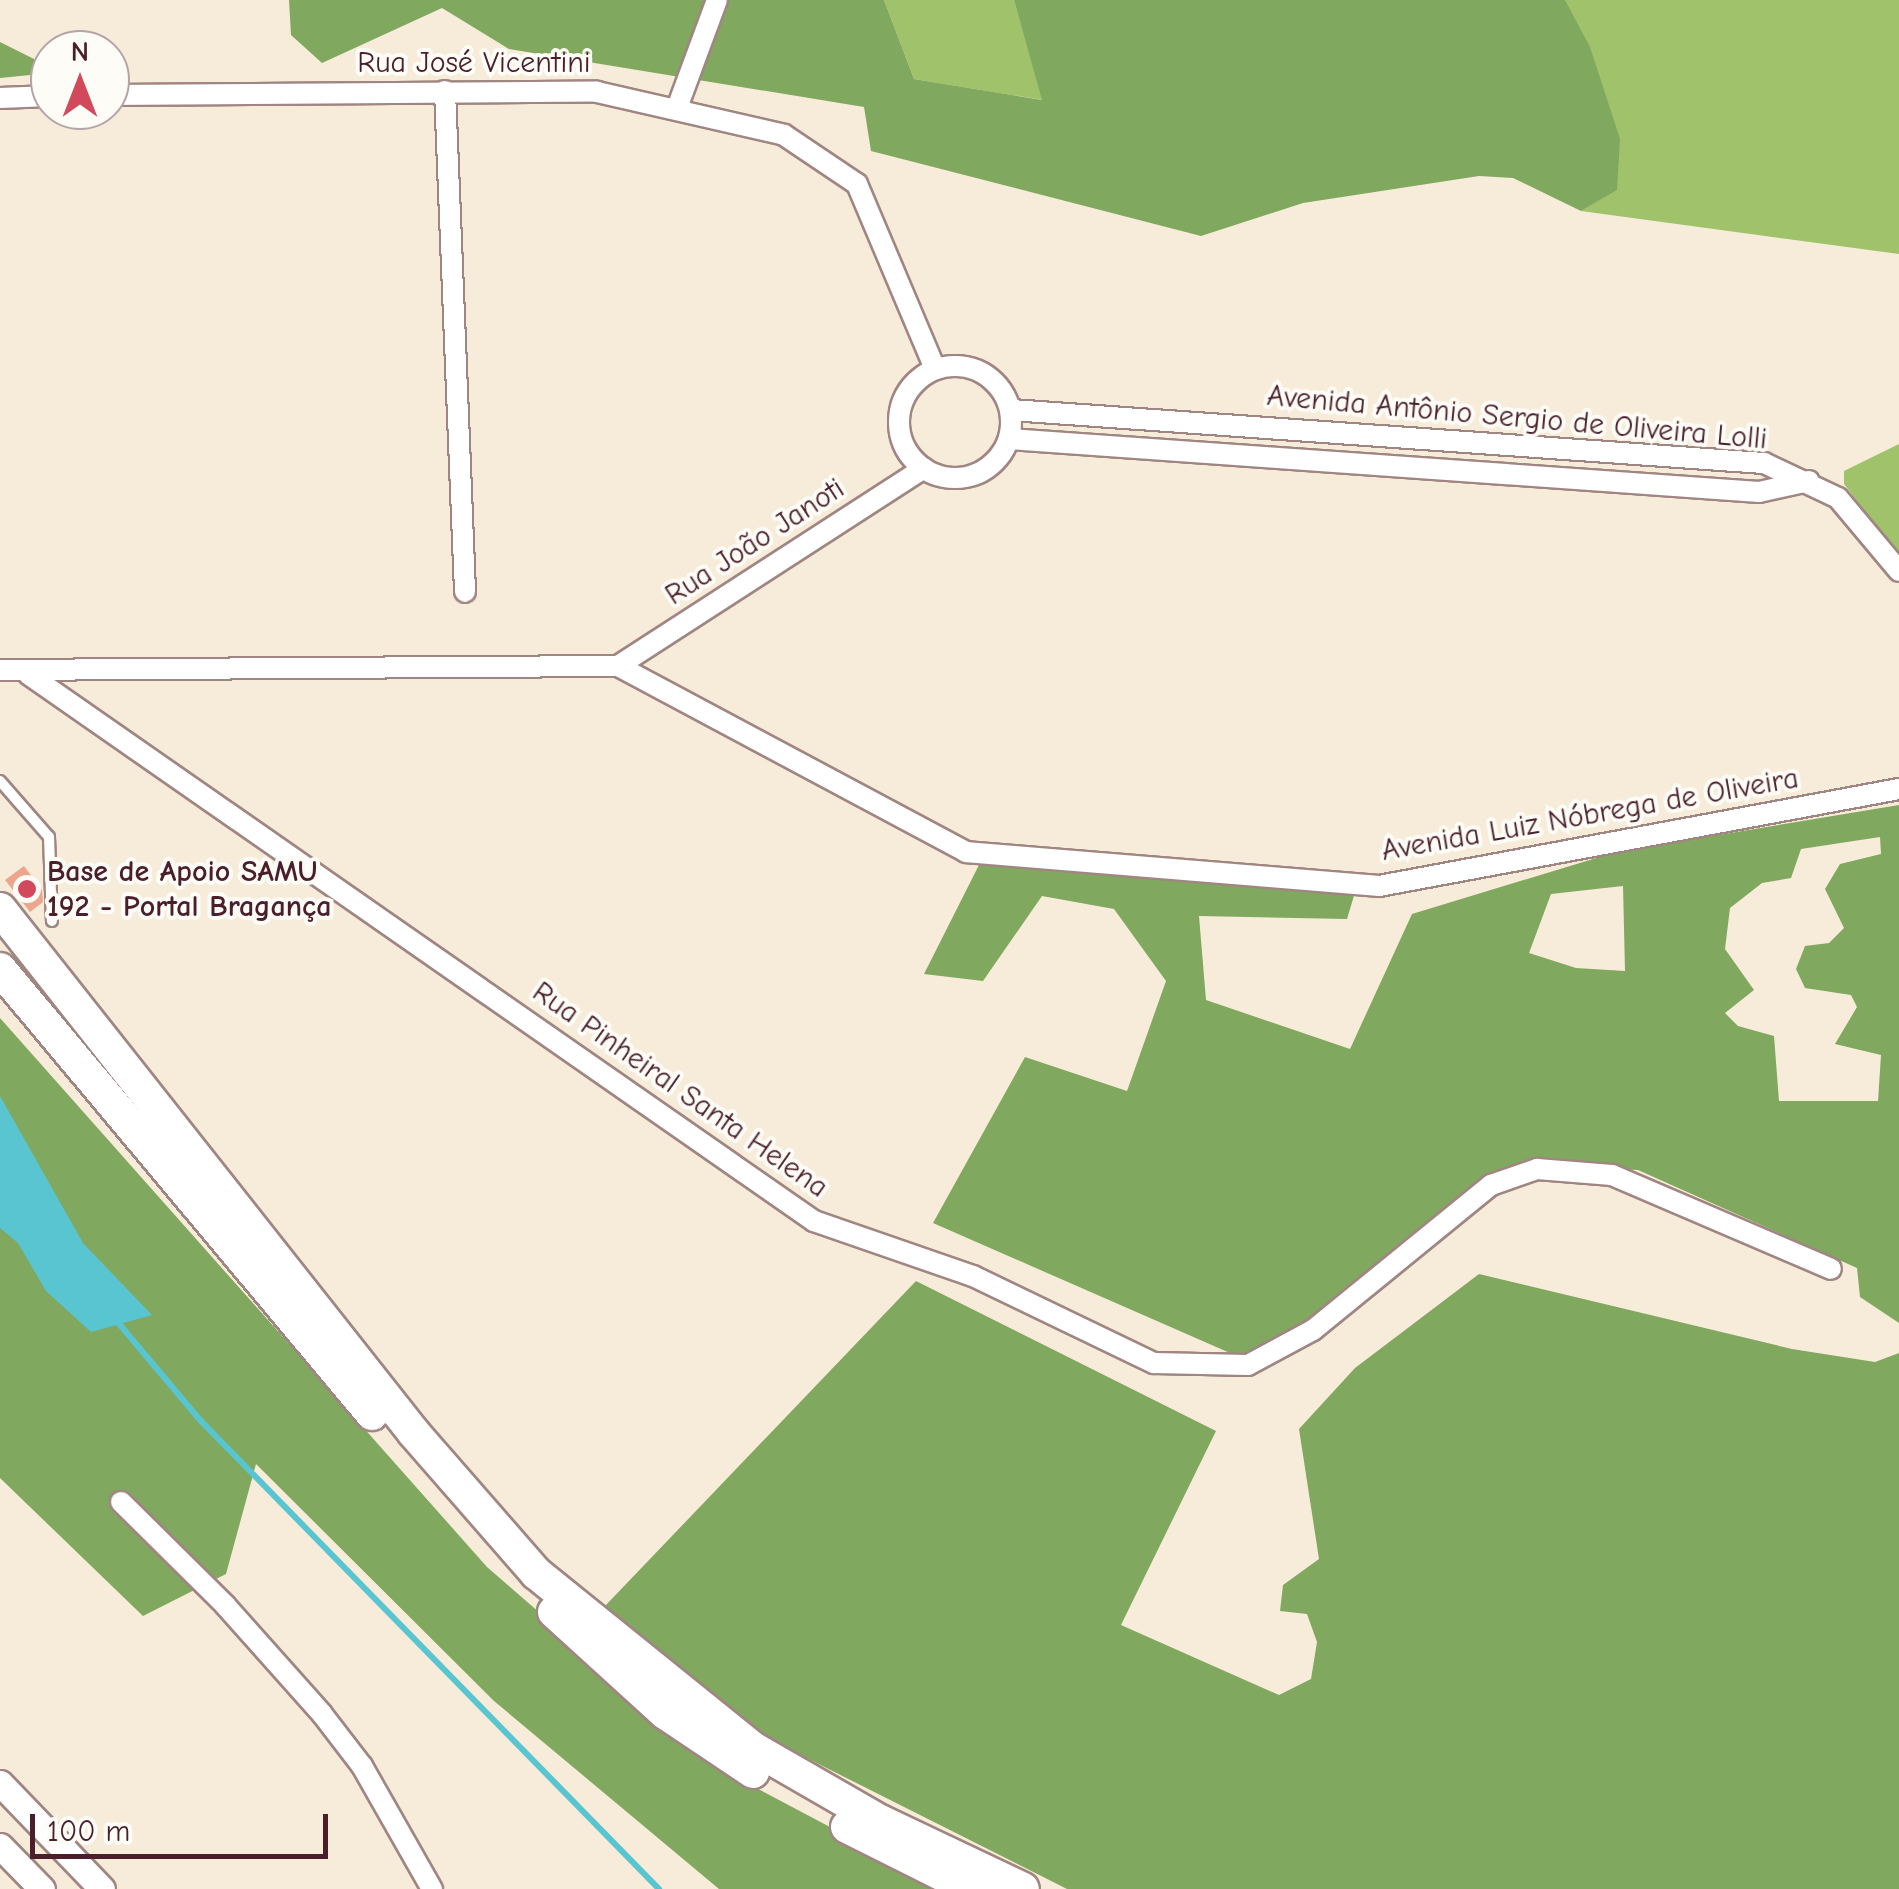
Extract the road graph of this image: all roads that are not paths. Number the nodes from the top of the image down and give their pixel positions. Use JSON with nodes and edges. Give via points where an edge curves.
{"nodes":[{"id":1,"x":718,"y":0,"type":"edge"},
{"id":2,"x":445,"y":91,"type":"junction"},
{"id":3,"x":130,"y":95,"type":"edge"},
{"id":4,"x":30,"y":97,"type":"edge"},
{"id":5,"x":0,"y":98,"type":"edge"},
{"id":6,"x":678,"y":108,"type":"junction"},
{"id":7,"x":935,"y":369,"type":"junction"},
{"id":8,"x":1011,"y":410,"type":"junction"},
{"id":9,"x":1009,"y":439,"type":"junction"},
{"id":10,"x":924,"y":468,"type":"junction"},
{"id":11,"x":1811,"y":481,"type":"junction"},
{"id":12,"x":1899,"y":571,"type":"edge"},
{"id":13,"x":464,"y":592,"type":"dead end"},
{"id":14,"x":618,"y":666,"type":"junction"},
{"id":15,"x":0,"y":670,"type":"edge"},
{"id":16,"x":28,"y":674,"type":"junction"},
{"id":17,"x":0,"y":781,"type":"edge"},
{"id":18,"x":1899,"y":788,"type":"edge"},
{"id":19,"x":0,"y":909,"type":"edge"},
{"id":20,"x":52,"y":921,"type":"dead end"},
{"id":21,"x":0,"y":969,"type":"edge"},
{"id":22,"x":1831,"y":1269,"type":"dead end"},
{"id":23,"x":121,"y":1502,"type":"dead end"},
{"id":24,"x":0,"y":1783,"type":"edge"},
{"id":25,"x":0,"y":1846,"type":"edge"},
{"id":26,"x":42,"y":1889,"type":"edge"},
{"id":27,"x":102,"y":1889,"type":"edge"},
{"id":28,"x":432,"y":1889,"type":"edge"},
{"id":29,"x":971,"y":1889,"type":"edge"},
{"id":30,"x":1024,"y":1889,"type":"edge"}],
"edges":[{"from":1,"to":6,"type":"street"},
{"from":2,"to":3,"type":"street","name":"Rua José Vicentini"},
{"from":2,"to":6,"type":"street","name":"Rua José Vicentini","via":[[597,92]]},
{"from":2,"to":13,"type":"street"},
{"from":4,"to":5,"type":"street"},
{"from":6,"to":7,"type":"street","name":"Rua José Vicentini","via":[[784,135],[857,184]]},
{"from":7,"to":8,"type":"street","via":[[974,368],[991,378]]},
{"from":7,"to":10,"type":"street","via":[[908,391],[901,407],[903,442]]},
{"from":8,"to":9,"type":"street"},
{"from":8,"to":11,"type":"street","name":"Avenida Antônio Sergio de Oliveira Lolli","via":[[1764,464]]},
{"from":9,"to":10,"type":"street","via":[[994,464],[977,474],[958,478]]},
{"from":9,"to":11,"type":"street","name":"Avenida Antônio Sergio de Oliveira Lolli","via":[[1759,492]]},
{"from":10,"to":14,"type":"street","name":"Rua João Janoti"},
{"from":11,"to":12,"type":"street","via":[[1838,498]]},
{"from":14,"to":16,"type":"street"},
{"from":14,"to":18,"type":"street","name":"Avenida Luiz Nóbrega de Oliveira","via":[[966,852],[1379,886]]},
{"from":15,"to":16,"type":"street"},
{"from":16,"to":22,"type":"street","name":"Rua Pinheiral Santa Helena","via":[[814,1221],[973,1276],[1154,1363],[1248,1365],[1313,1330],[1491,1186],[1537,1169],[1612,1174]]},
{"from":17,"to":20,"type":"lane","via":[[49,837]]},
{"from":19,"to":30,"type":"main road","via":[[402,1418],[536,1573],[753,1748],[880,1821]]},
{"from":21,"to":29,"type":"main road","via":[[333,1370],[520,1580],[665,1713],[765,1780],[903,1859]]},
{"from":23,"to":28,"type":"street","via":[[225,1604],[322,1714],[362,1766]]},
{"from":24,"to":27,"type":"street"},
{"from":25,"to":26,"type":"street"}]}
